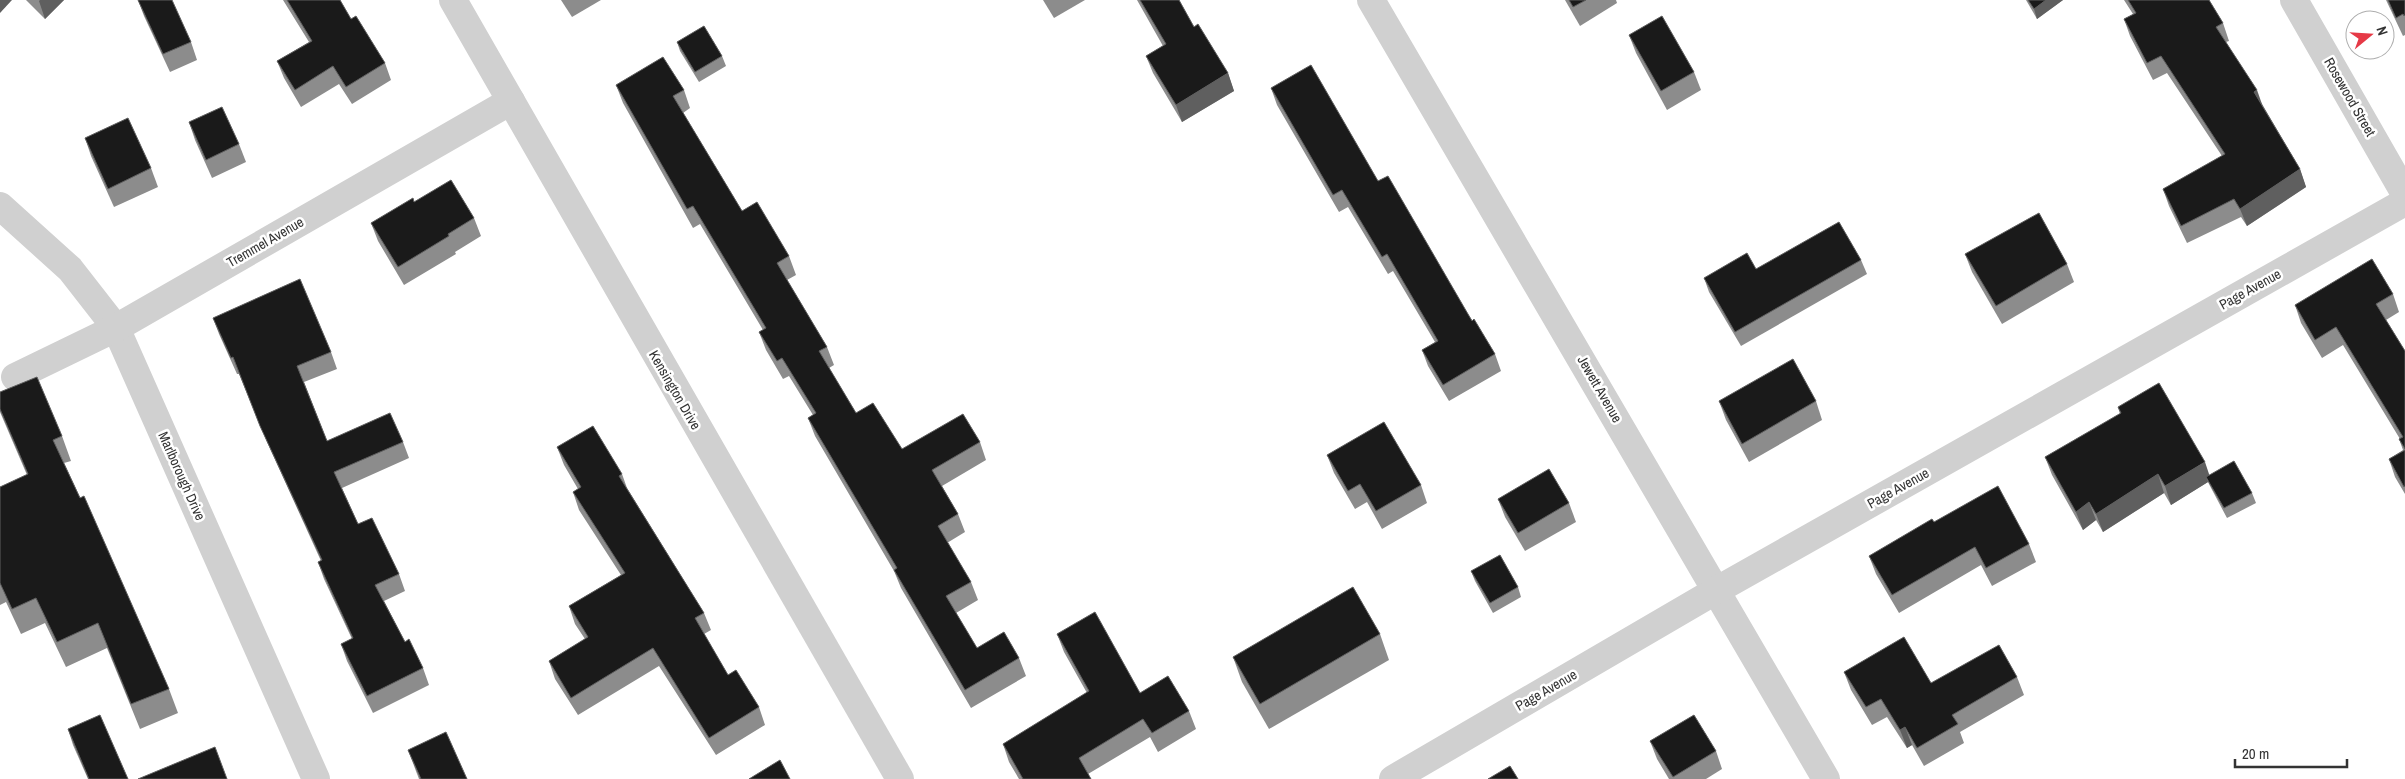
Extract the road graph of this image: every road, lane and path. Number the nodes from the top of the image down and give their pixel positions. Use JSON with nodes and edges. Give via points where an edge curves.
{"nodes":[{"id":1,"x":453,"y":0,"type":"edge"},
{"id":2,"x":1371,"y":0,"type":"edge"},
{"id":3,"x":2294,"y":0,"type":"edge"},
{"id":4,"x":511,"y":101,"type":"junction"},
{"id":5,"x":2405,"y":194,"type":"edge"},
{"id":6,"x":2405,"y":202,"type":"edge"},
{"id":7,"x":0,"y":206,"type":"edge"},
{"id":8,"x":116,"y":328,"type":"junction"},
{"id":9,"x":16,"y":377,"type":"dead end"},
{"id":10,"x":1717,"y":590,"type":"junction"},
{"id":11,"x":316,"y":779,"type":"edge"},
{"id":12,"x":900,"y":779,"type":"edge"},
{"id":13,"x":1392,"y":779,"type":"edge"},
{"id":14,"x":1826,"y":779,"type":"edge"}],
"edges":[{"from":1,"to":4,"type":"street","name":"Kensington Drive"},
{"from":2,"to":10,"type":"street","name":"Jewett Avenue"},
{"from":3,"to":5,"type":"street","name":"Rosewood Street"},
{"from":4,"to":8,"type":"street","name":"Tremmel Avenue"},
{"from":4,"to":12,"type":"street","name":"Kensington Drive"},
{"from":6,"to":10,"type":"street","name":"Page Avenue"},
{"from":7,"to":8,"type":"street","name":"Marlborough Drive","via":[[70,269]]},
{"from":8,"to":9,"type":"street","name":"Tremmel Avenue"},
{"from":8,"to":11,"type":"street","name":"Marlborough Drive"},
{"from":10,"to":13,"type":"street","name":"Page Avenue"},
{"from":10,"to":14,"type":"street","name":"Jewett Avenue"}]}
